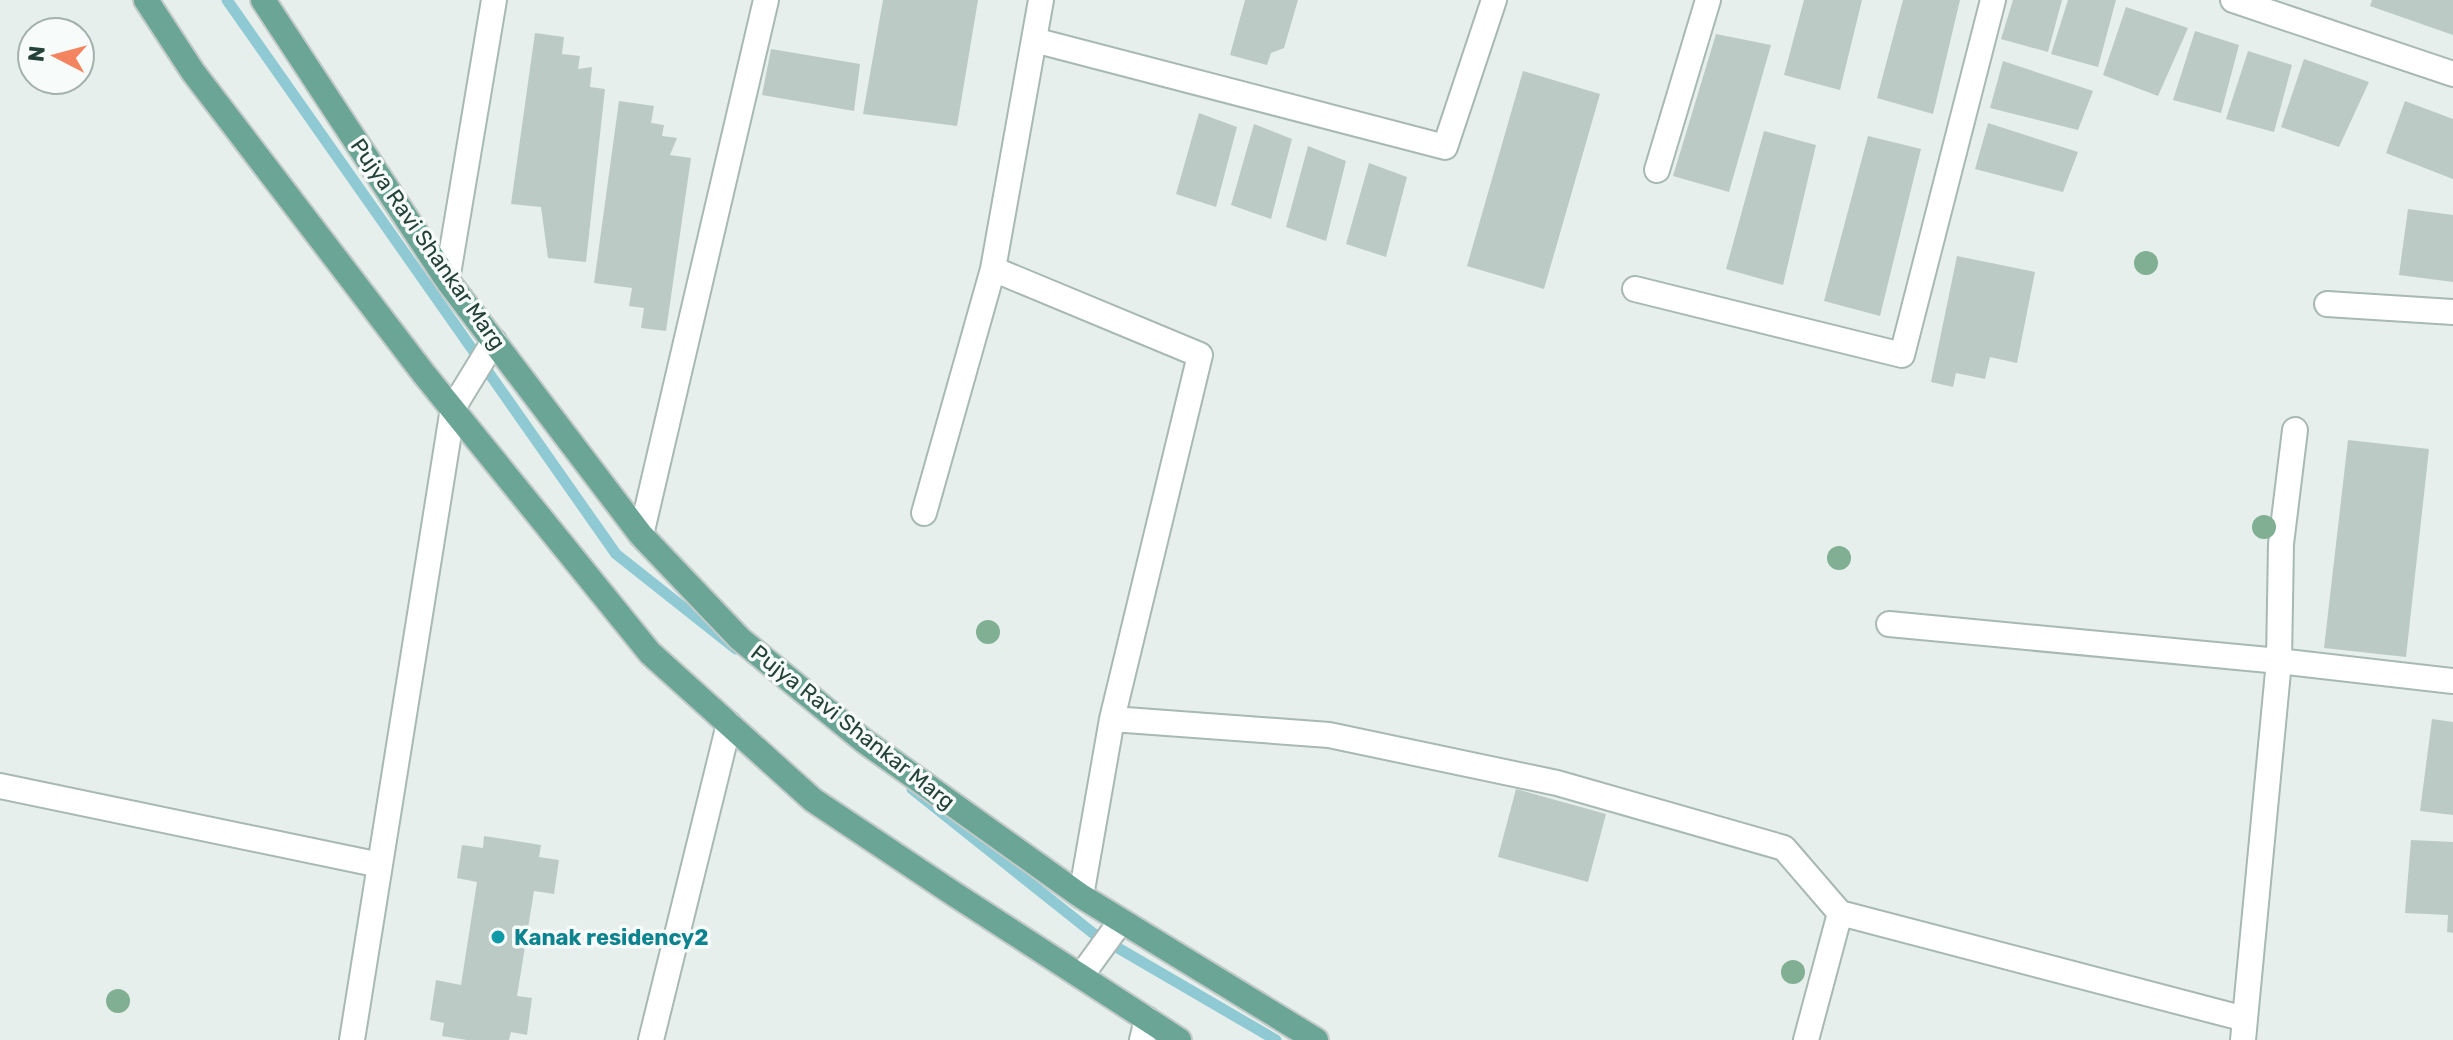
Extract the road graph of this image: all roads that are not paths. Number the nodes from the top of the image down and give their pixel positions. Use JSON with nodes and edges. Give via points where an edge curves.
{"nodes":[{"id":1,"x":146,"y":0,"type":"edge"},
{"id":2,"x":263,"y":0,"type":"edge"},
{"id":3,"x":494,"y":0,"type":"edge"},
{"id":4,"x":766,"y":0,"type":"edge"},
{"id":5,"x":1041,"y":0,"type":"edge"},
{"id":6,"x":1494,"y":0,"type":"edge"},
{"id":7,"x":1708,"y":0,"type":"edge"},
{"id":8,"x":1993,"y":0,"type":"edge"},
{"id":9,"x":2233,"y":0,"type":"edge"},
{"id":10,"x":1034,"y":40,"type":"junction"},
{"id":11,"x":2453,"y":74,"type":"edge"},
{"id":12,"x":1657,"y":170,"type":"dead end"},
{"id":13,"x":993,"y":269,"type":"junction"},
{"id":14,"x":447,"y":280,"type":"junction"},
{"id":15,"x":1635,"y":289,"type":"dead end"},
{"id":16,"x":2327,"y":304,"type":"dead end"},
{"id":17,"x":2453,"y":312,"type":"edge"},
{"id":18,"x":494,"y":341,"type":"junction"},
{"id":19,"x":453,"y":408,"type":"junction"},
{"id":20,"x":2295,"y":430,"type":"dead end"},
{"id":21,"x":924,"y":513,"type":"dead end"},
{"id":22,"x":641,"y":535,"type":"junction"},
{"id":23,"x":1889,"y":624,"type":"dead end"},
{"id":24,"x":2279,"y":661,"type":"junction"},
{"id":25,"x":2453,"y":681,"type":"edge"},
{"id":26,"x":1112,"y":719,"type":"junction"},
{"id":27,"x":729,"y":724,"type":"junction"},
{"id":28,"x":0,"y":786,"type":"edge"},
{"id":29,"x":380,"y":865,"type":"junction"},
{"id":30,"x":1081,"y":896,"type":"junction"},
{"id":31,"x":1840,"y":913,"type":"junction"},
{"id":32,"x":1121,"y":921,"type":"junction"},
{"id":33,"x":1081,"y":976,"type":"junction"},
{"id":34,"x":1144,"y":1029,"type":"edge"},
{"id":35,"x":2244,"y":1029,"type":"edge"},
{"id":36,"x":352,"y":1040,"type":"edge"},
{"id":37,"x":651,"y":1040,"type":"edge"},
{"id":38,"x":1179,"y":1040,"type":"edge"},
{"id":39,"x":1316,"y":1040,"type":"edge"},
{"id":40,"x":1806,"y":1040,"type":"edge"}],
"edges":[{"from":1,"to":19,"type":"main road","via":[[193,72]]},
{"from":2,"to":14,"type":"main road","name":"Pujya Ravi Shankar Marg"},
{"from":3,"to":14,"type":"street"},
{"from":4,"to":22,"type":"street"},
{"from":5,"to":10,"type":"street"},
{"from":6,"to":10,"type":"street","via":[[1445,147]]},
{"from":7,"to":12,"type":"street"},
{"from":8,"to":15,"type":"street","via":[[1902,355]]},
{"from":9,"to":11,"type":"street"},
{"from":10,"to":13,"type":"street"},
{"from":13,"to":21,"type":"street"},
{"from":13,"to":26,"type":"street","via":[[1200,355]]},
{"from":14,"to":18,"type":"main road","name":"Pujya Ravi Shankar Marg"},
{"from":16,"to":17,"type":"street"},
{"from":18,"to":19,"type":"street"},
{"from":18,"to":22,"type":"main road","name":"Pujya Ravi Shankar Marg"},
{"from":19,"to":27,"type":"main road","via":[[650,653]]},
{"from":19,"to":29,"type":"street"},
{"from":20,"to":24,"type":"street","via":[[2281,544]]},
{"from":22,"to":30,"type":"main road","name":"Pujya Ravi Shankar Marg","via":[[740,639],[853,732]]},
{"from":23,"to":24,"type":"street"},
{"from":24,"to":25,"type":"street"},
{"from":24,"to":35,"type":"street"},
{"from":26,"to":30,"type":"street"},
{"from":26,"to":31,"type":"street","via":[[1329,735],[1557,783],[1784,848]]},
{"from":27,"to":33,"type":"main road","via":[[813,800]]},
{"from":27,"to":37,"type":"street"},
{"from":28,"to":29,"type":"street"},
{"from":29,"to":36,"type":"street"},
{"from":30,"to":32,"type":"main road","name":"Pujya Ravi Shankar Marg"},
{"from":31,"to":35,"type":"street"},
{"from":31,"to":40,"type":"street"},
{"from":32,"to":33,"type":"street"},
{"from":32,"to":39,"type":"main road","name":"Pujya Ravi Shankar Marg"},
{"from":33,"to":34,"type":"main road"},
{"from":34,"to":38,"type":"main road"}]}
